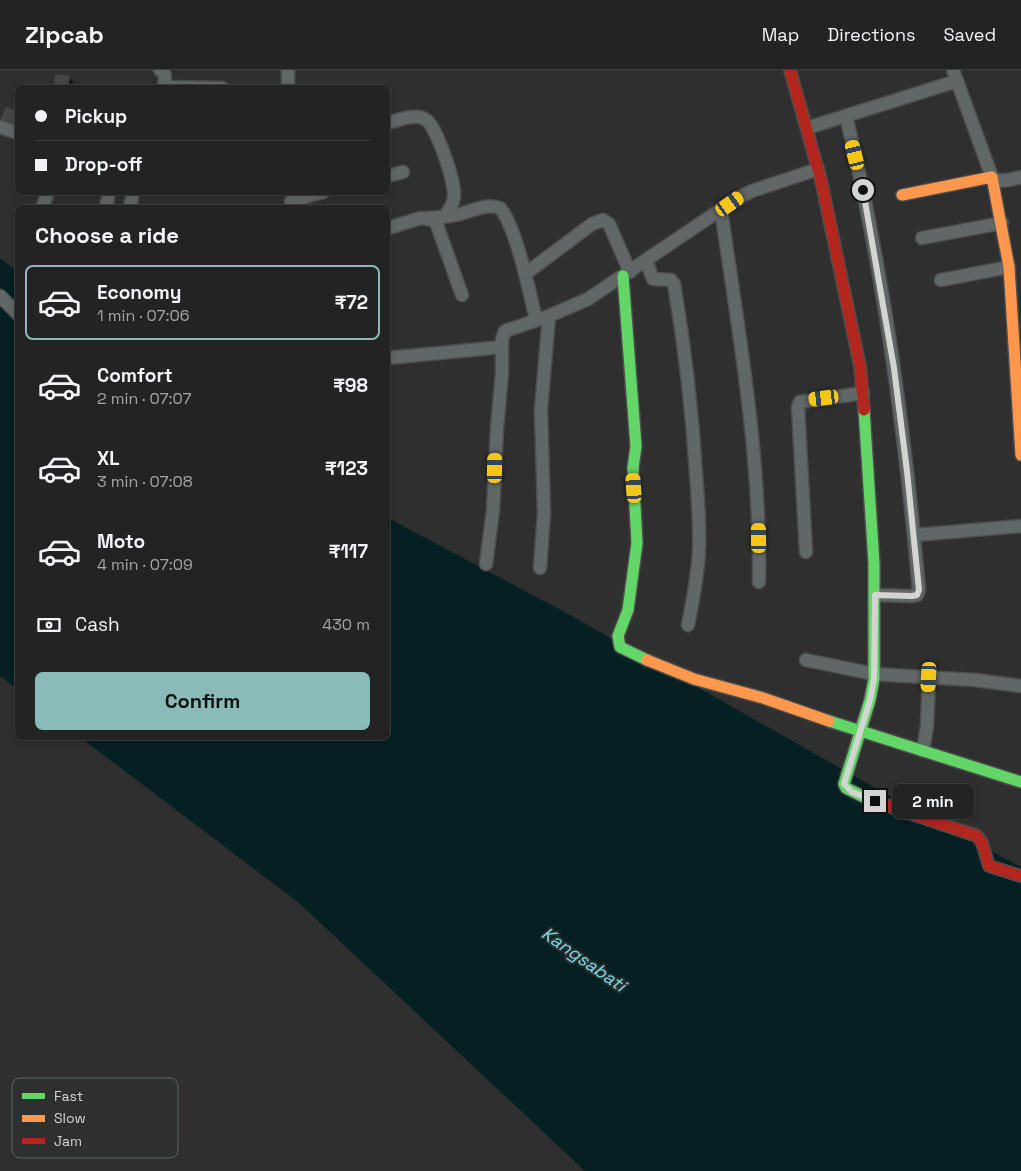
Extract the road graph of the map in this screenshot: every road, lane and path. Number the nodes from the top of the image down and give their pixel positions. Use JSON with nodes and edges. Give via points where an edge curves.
{"nodes":[{"id":1,"x":160,"y":70,"type":"edge"},
{"id":2,"x":288,"y":70,"type":"edge"},
{"id":3,"x":790,"y":70,"type":"edge"},
{"id":4,"x":955,"y":76,"type":"edge"},
{"id":5,"x":164,"y":85,"type":"edge"},
{"id":6,"x":288,"y":85,"type":"edge"},
{"id":7,"x":846,"y":116,"type":"junction"},
{"id":8,"x":390,"y":123,"type":"edge"},
{"id":9,"x":0,"y":126,"type":"edge"},
{"id":10,"x":807,"y":128,"type":"junction"},
{"id":11,"x":15,"y":132,"type":"edge"},
{"id":12,"x":818,"y":169,"type":"junction"},
{"id":13,"x":403,"y":172,"type":"dead end"},
{"id":14,"x":390,"y":175,"type":"edge"},
{"id":15,"x":992,"y":177,"type":"junction"},
{"id":16,"x":1021,"y":177,"type":"edge"},
{"id":17,"x":311,"y":195,"type":"edge"},
{"id":18,"x":902,"y":195,"type":"dead end"},
{"id":19,"x":291,"y":200,"type":"edge"},
{"id":20,"x":721,"y":210,"type":"junction"},
{"id":21,"x":444,"y":217,"type":"junction"},
{"id":22,"x":428,"y":218,"type":"junction"},
{"id":23,"x":1002,"y":223,"type":"junction"},
{"id":24,"x":390,"y":227,"type":"edge"},
{"id":25,"x":922,"y":238,"type":"dead end"},
{"id":26,"x":646,"y":261,"type":"junction"},
{"id":27,"x":1009,"y":268,"type":"junction"},
{"id":28,"x":525,"y":274,"type":"junction"},
{"id":29,"x":626,"y":274,"type":"junction"},
{"id":30,"x":941,"y":280,"type":"dead end"},
{"id":31,"x":462,"y":295,"type":"dead end"},
{"id":32,"x":0,"y":296,"type":"edge"},
{"id":33,"x":15,"y":311,"type":"edge"},
{"id":34,"x":549,"y":316,"type":"junction"},
{"id":35,"x":536,"y":320,"type":"junction"},
{"id":36,"x":502,"y":347,"type":"junction"},
{"id":37,"x":390,"y":358,"type":"edge"},
{"id":38,"x":863,"y":393,"type":"junction"},
{"id":39,"x":1021,"y":455,"type":"edge"},
{"id":40,"x":1021,"y":526,"type":"edge"},
{"id":41,"x":914,"y":535,"type":"junction"},
{"id":42,"x":806,"y":552,"type":"dead end"},
{"id":43,"x":486,"y":564,"type":"dead end"},
{"id":44,"x":540,"y":568,"type":"dead end"},
{"id":45,"x":759,"y":582,"type":"dead end"},
{"id":46,"x":875,"y":595,"type":"junction"},
{"id":47,"x":688,"y":626,"type":"dead end"},
{"id":48,"x":806,"y":660,"type":"dead end"},
{"id":49,"x":874,"y":674,"type":"junction"},
{"id":50,"x":929,"y":677,"type":"junction"},
{"id":51,"x":1021,"y":686,"type":"edge"},
{"id":52,"x":861,"y":732,"type":"junction"},
{"id":53,"x":923,"y":751,"type":"junction"},
{"id":54,"x":1021,"y":782,"type":"edge"},
{"id":55,"x":1021,"y":876,"type":"edge"}],
"edges":[{"from":1,"to":5,"type":"street","via":[[165,76]]},
{"from":2,"to":6,"type":"street"},
{"from":3,"to":10,"type":"street"},
{"from":4,"to":7,"type":"street"},
{"from":4,"to":15,"type":"street"},
{"from":7,"to":10,"type":"street"},
{"from":7,"to":41,"type":"street","via":[[860,174],[894,368]]},
{"from":8,"to":21,"type":"street","via":[[422,117],[431,123],[454,185],[454,197]]},
{"from":9,"to":11,"type":"street"},
{"from":10,"to":12,"type":"street"},
{"from":12,"to":20,"type":"street","via":[[752,191]]},
{"from":12,"to":38,"type":"street"},
{"from":13,"to":14,"type":"street"},
{"from":15,"to":16,"type":"street","via":[[999,181]]},
{"from":15,"to":18,"type":"street"},
{"from":15,"to":23,"type":"street"},
{"from":17,"to":19,"type":"street"},
{"from":20,"to":26,"type":"street"},
{"from":20,"to":45,"type":"street","via":[[751,432],[758,507]]},
{"from":21,"to":22,"type":"street"},
{"from":21,"to":28,"type":"street","via":[[484,207],[500,208]]},
{"from":22,"to":24,"type":"street"},
{"from":22,"to":31,"type":"street","via":[[437,225]]},
{"from":23,"to":25,"type":"street"},
{"from":23,"to":27,"type":"street"},
{"from":26,"to":29,"type":"street"},
{"from":26,"to":47,"type":"street","via":[[653,279],[667,279],[674,284],[691,393],[699,550]]},
{"from":27,"to":30,"type":"street"},
{"from":27,"to":39,"type":"street"},
{"from":28,"to":29,"type":"street","via":[[592,224],[603,220],[612,230]]},
{"from":28,"to":35,"type":"street"},
{"from":29,"to":34,"type":"street","via":[[588,299]]},
{"from":29,"to":52,"type":"street","via":[[636,446],[633,468],[637,543],[628,610],[618,636],[620,647],[694,679],[763,698]]},
{"from":32,"to":33,"type":"street"},
{"from":34,"to":35,"type":"street"},
{"from":34,"to":44,"type":"street","via":[[541,409],[544,513]]},
{"from":35,"to":36,"type":"street","via":[[506,331]]},
{"from":36,"to":37,"type":"street"},
{"from":36,"to":43,"type":"street","via":[[494,490]]},
{"from":38,"to":42,"type":"street","via":[[800,402],[798,407]]},
{"from":38,"to":46,"type":"street"},
{"from":40,"to":41,"type":"street"},
{"from":41,"to":46,"type":"street","via":[[919,593],[912,596]]},
{"from":46,"to":49,"type":"street"},
{"from":48,"to":49,"type":"street"},
{"from":49,"to":50,"type":"street"},
{"from":49,"to":52,"type":"street"},
{"from":50,"to":51,"type":"street"},
{"from":50,"to":53,"type":"street"},
{"from":52,"to":53,"type":"street"},
{"from":52,"to":55,"type":"street","via":[[845,777],[846,788],[977,836],[982,840],[989,866]]},
{"from":53,"to":54,"type":"street"}]}
